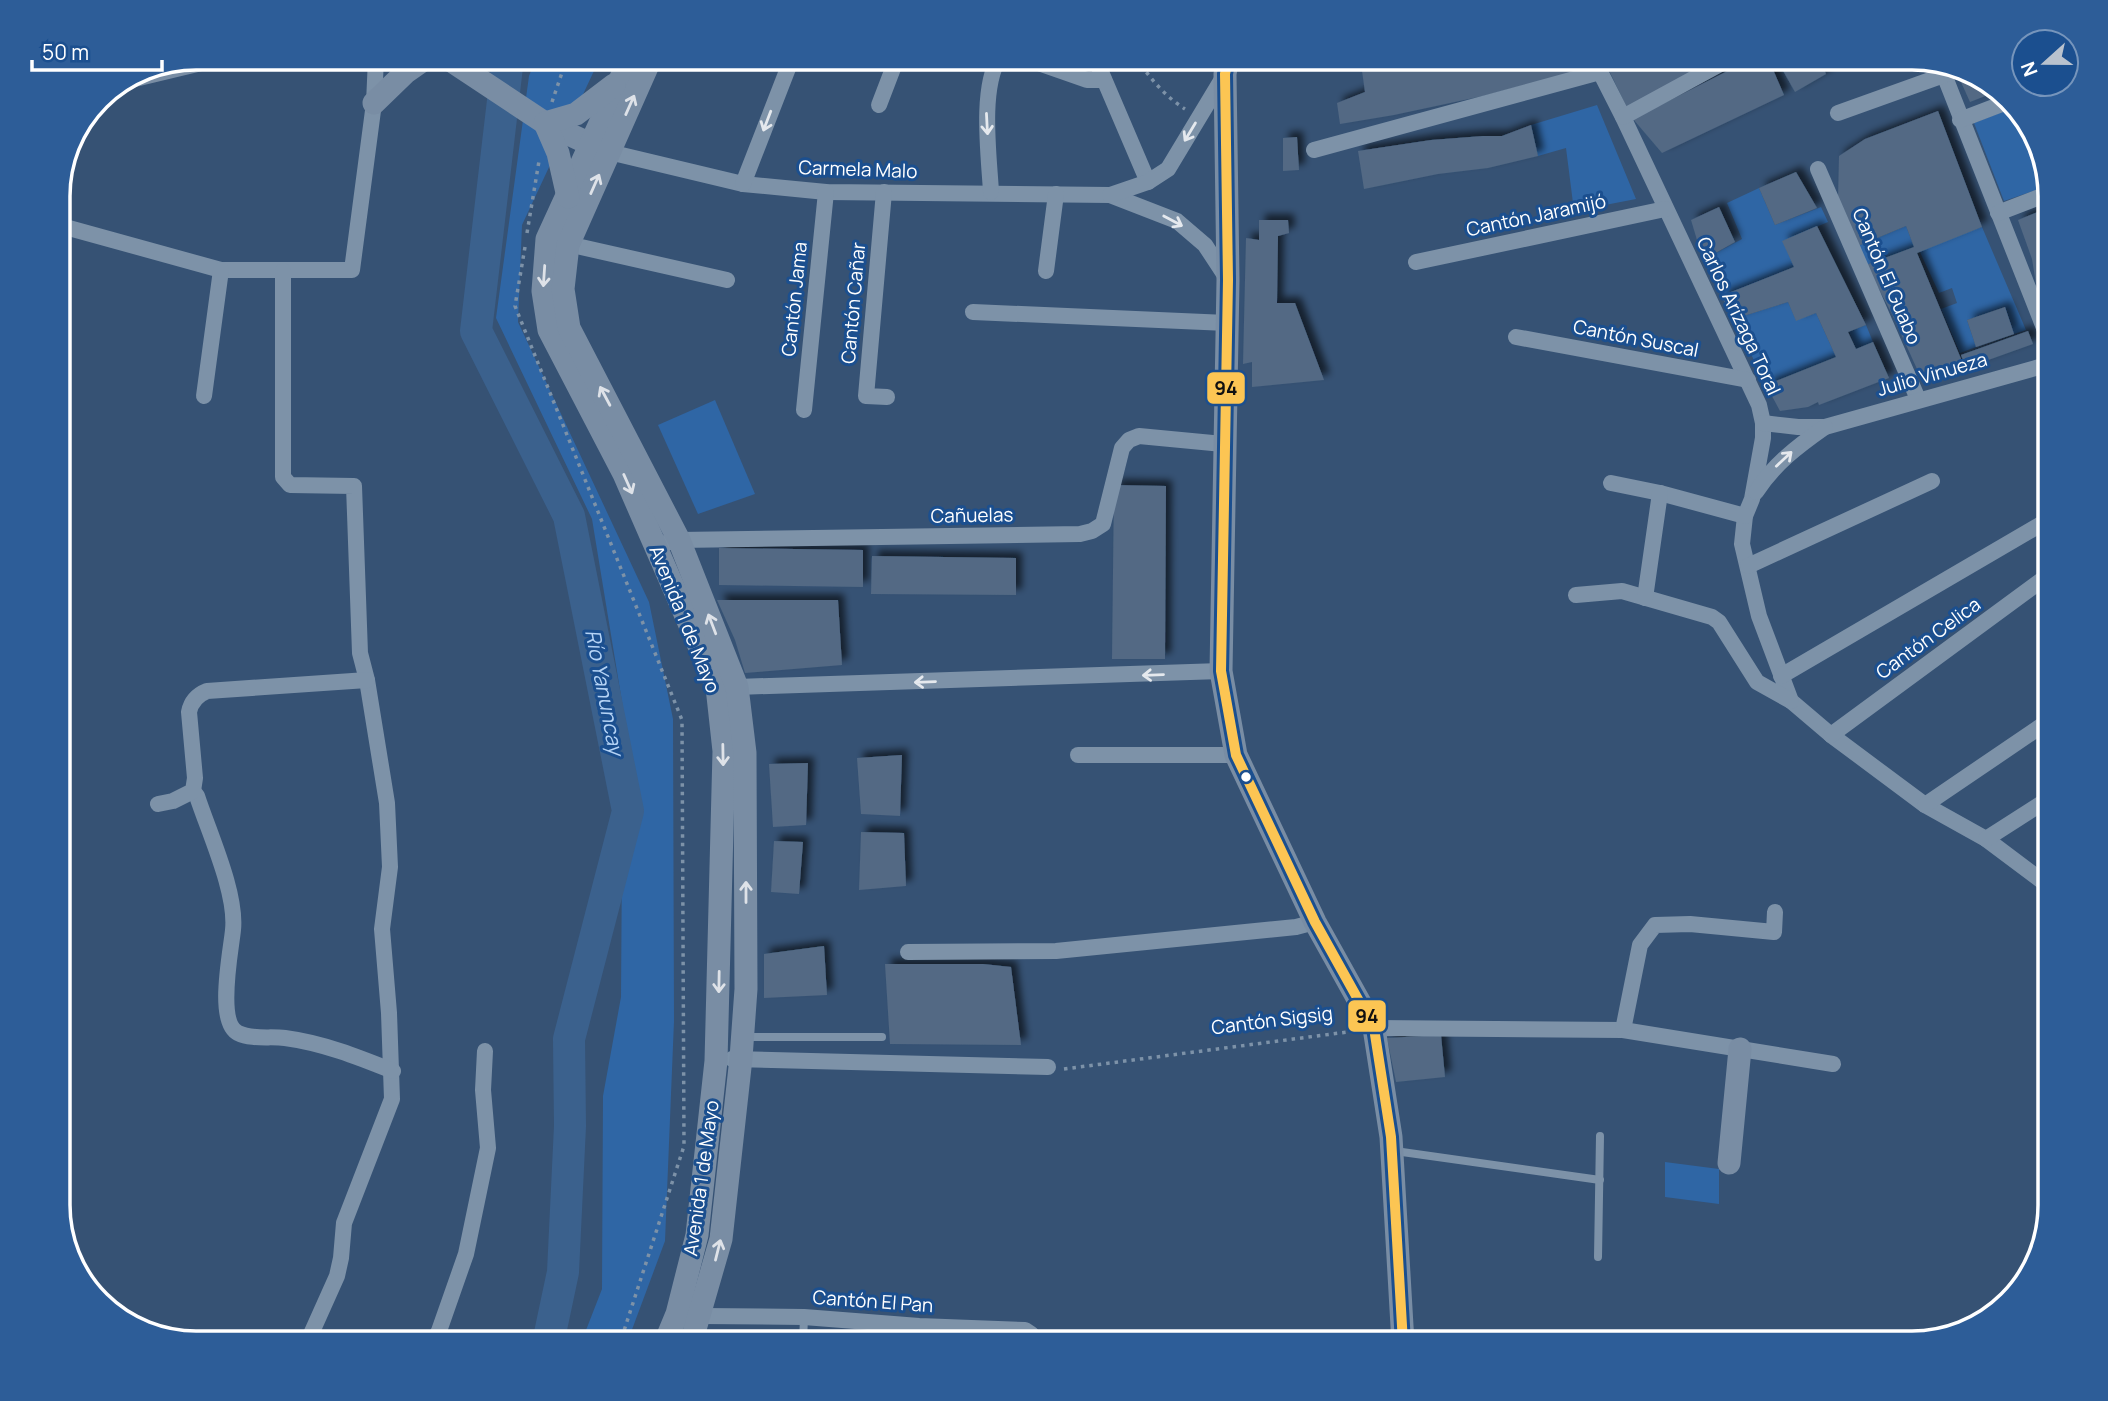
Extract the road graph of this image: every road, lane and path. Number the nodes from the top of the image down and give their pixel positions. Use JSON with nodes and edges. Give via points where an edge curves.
{"nodes":[{"id":1,"x":375,"y":70,"type":"edge"},
{"id":2,"x":409,"y":70,"type":"edge"},
{"id":3,"x":465,"y":70,"type":"edge"},
{"id":4,"x":562,"y":70,"type":"edge"},
{"id":5,"x":625,"y":70,"type":"edge"},
{"id":6,"x":644,"y":70,"type":"edge"},
{"id":7,"x":787,"y":70,"type":"edge"},
{"id":8,"x":892,"y":70,"type":"edge"},
{"id":9,"x":994,"y":70,"type":"edge"},
{"id":10,"x":1058,"y":70,"type":"edge"},
{"id":11,"x":1100,"y":70,"type":"edge"},
{"id":12,"x":1144,"y":70,"type":"edge"},
{"id":13,"x":1225,"y":70,"type":"edge"},
{"id":14,"x":1227,"y":70,"type":"edge"},
{"id":15,"x":1580,"y":70,"type":"edge"},
{"id":16,"x":1600,"y":70,"type":"edge"},
{"id":17,"x":1709,"y":70,"type":"edge"},
{"id":18,"x":1938,"y":73,"type":"edge"},
{"id":19,"x":1943,"y":74,"type":"edge"},
{"id":20,"x":620,"y":80,"type":"junction"},
{"id":21,"x":1104,"y":80,"type":"junction"},
{"id":22,"x":374,"y":103,"type":"junction"},
{"id":23,"x":1999,"y":105,"type":"edge"},
{"id":24,"x":879,"y":106,"type":"dead end"},
{"id":25,"x":1838,"y":113,"type":"dead end"},
{"id":26,"x":1199,"y":117,"type":"junction"},
{"id":27,"x":1623,"y":117,"type":"junction"},
{"id":28,"x":1960,"y":120,"type":"junction"},
{"id":29,"x":543,"y":121,"type":"junction"},
{"id":30,"x":601,"y":148,"type":"junction"},
{"id":31,"x":1314,"y":150,"type":"dead end"},
{"id":32,"x":1818,"y":169,"type":"dead end"},
{"id":33,"x":1148,"y":182,"type":"junction"},
{"id":34,"x":743,"y":184,"type":"junction"},
{"id":35,"x":826,"y":192,"type":"junction"},
{"id":36,"x":884,"y":192,"type":"junction"},
{"id":37,"x":991,"y":192,"type":"junction"},
{"id":38,"x":1056,"y":194,"type":"junction"},
{"id":39,"x":1110,"y":195,"type":"junction"},
{"id":40,"x":568,"y":197,"type":"junction"},
{"id":41,"x":2038,"y":198,"type":"edge"},
{"id":42,"x":1665,"y":209,"type":"junction"},
{"id":43,"x":1998,"y":213,"type":"junction"},
{"id":44,"x":70,"y":228,"type":"edge"},
{"id":45,"x":557,"y":242,"type":"junction"},
{"id":46,"x":1416,"y":262,"type":"dead end"},
{"id":47,"x":221,"y":270,"type":"junction"},
{"id":48,"x":283,"y":271,"type":"junction"},
{"id":49,"x":1046,"y":271,"type":"dead end"},
{"id":50,"x":727,"y":280,"type":"dead end"},
{"id":51,"x":1227,"y":280,"type":"junction"},
{"id":52,"x":973,"y":312,"type":"dead end"},
{"id":53,"x":2038,"y":313,"type":"edge"},
{"id":54,"x":1227,"y":323,"type":"junction"},
{"id":55,"x":1516,"y":337,"type":"dead end"},
{"id":56,"x":2038,"y":367,"type":"edge"},
{"id":57,"x":1748,"y":380,"type":"junction"},
{"id":58,"x":204,"y":396,"type":"dead end"},
{"id":59,"x":887,"y":397,"type":"dead end"},
{"id":60,"x":1917,"y":399,"type":"junction"},
{"id":61,"x":804,"y":410,"type":"dead end"},
{"id":62,"x":1763,"y":422,"type":"junction"},
{"id":63,"x":1825,"y":427,"type":"junction"},
{"id":64,"x":1223,"y":444,"type":"junction"},
{"id":65,"x":1932,"y":481,"type":"dead end"},
{"id":66,"x":1611,"y":483,"type":"dead end"},
{"id":67,"x":1660,"y":493,"type":"junction"},
{"id":68,"x":1752,"y":499,"type":"junction"},
{"id":69,"x":1745,"y":516,"type":"junction"},
{"id":70,"x":2038,"y":526,"type":"edge"},
{"id":71,"x":679,"y":540,"type":"junction"},
{"id":72,"x":656,"y":545,"type":"junction"},
{"id":73,"x":1748,"y":566,"type":"junction"},
{"id":74,"x":2038,"y":583,"type":"edge"},
{"id":75,"x":1576,"y":595,"type":"dead end"},
{"id":76,"x":1645,"y":598,"type":"junction"},
{"id":77,"x":1221,"y":671,"type":"junction"},
{"id":78,"x":1782,"y":676,"type":"junction"},
{"id":79,"x":367,"y":680,"type":"junction"},
{"id":80,"x":737,"y":687,"type":"junction"},
{"id":81,"x":1791,"y":701,"type":"junction"},
{"id":82,"x":2038,"y":727,"type":"edge"},
{"id":83,"x":1831,"y":735,"type":"junction"},
{"id":84,"x":1079,"y":755,"type":"dead end"},
{"id":85,"x":1236,"y":755,"type":"junction"},
{"id":86,"x":192,"y":791,"type":"junction"},
{"id":87,"x":158,"y":804,"type":"dead end"},
{"id":88,"x":1925,"y":805,"type":"junction"},
{"id":89,"x":2038,"y":806,"type":"edge"},
{"id":90,"x":1986,"y":839,"type":"junction"},
{"id":91,"x":2038,"y":878,"type":"edge"},
{"id":92,"x":1775,"y":912,"type":"dead end"},
{"id":93,"x":1315,"y":922,"type":"junction"},
{"id":94,"x":908,"y":952,"type":"dead end"},
{"id":95,"x":1374,"y":1028,"type":"junction"},
{"id":96,"x":1623,"y":1030,"type":"junction"},
{"id":97,"x":881,"y":1037,"type":"dead end"},
{"id":98,"x":742,"y":1047,"type":"junction"},
{"id":99,"x":1740,"y":1049,"type":"junction"},
{"id":100,"x":485,"y":1051,"type":"dead end"},
{"id":101,"x":716,"y":1062,"type":"junction"},
{"id":102,"x":1833,"y":1064,"type":"dead end"},
{"id":103,"x":1048,"y":1067,"type":"joint"},
{"id":104,"x":393,"y":1071,"type":"junction"},
{"id":105,"x":1600,"y":1136,"type":"dead end"},
{"id":106,"x":1392,"y":1151,"type":"junction"},
{"id":107,"x":1729,"y":1163,"type":"dead end"},
{"id":108,"x":1600,"y":1180,"type":"junction"},
{"id":109,"x":1598,"y":1256,"type":"dead end"},
{"id":110,"x":701,"y":1316,"type":"junction"},
{"id":111,"x":804,"y":1317,"type":"junction"},
{"id":112,"x":919,"y":1326,"type":"junction"},
{"id":113,"x":312,"y":1331,"type":"edge"},
{"id":114,"x":439,"y":1331,"type":"edge"},
{"id":115,"x":624,"y":1331,"type":"edge"},
{"id":116,"x":670,"y":1331,"type":"edge"},
{"id":117,"x":695,"y":1331,"type":"edge"},
{"id":118,"x":803,"y":1331,"type":"edge"},
{"id":119,"x":919,"y":1331,"type":"edge"},
{"id":120,"x":1026,"y":1331,"type":"edge"},
{"id":121,"x":1402,"y":1331,"type":"edge"}],
"edges":[{"from":1,"to":22,"type":"street"},
{"from":2,"to":22,"type":"main road"},
{"from":3,"to":29,"type":"main road"},
{"from":4,"to":29,"type":"path"},
{"from":5,"to":20,"type":"main road","name":"Avenida 1 de Mayo"},
{"from":30,"to":6,"type":"main road","name":"Avenida 1 de Mayo","one_way":true},
{"from":7,"to":34,"type":"street","one_way":true},
{"from":8,"to":24,"type":"street"},
{"from":9,"to":37,"type":"street","one_way":true,"via":[[987,112]]},
{"from":10,"to":21,"type":"street","via":[[1087,80]]},
{"from":11,"to":21,"type":"street"},
{"from":12,"to":26,"type":"path","via":[[1174,102]]},
{"from":13,"to":26,"type":"street","name":"Carmela Malo"},
{"from":14,"to":51,"type":"main road"},
{"from":15,"to":31,"type":"street"},
{"from":16,"to":27,"type":"street","name":"Carlos Arízaga Toral"},
{"from":17,"to":27,"type":"street"},
{"from":18,"to":25,"type":"street"},
{"from":19,"to":28,"type":"street"},
{"from":20,"to":29,"type":"main road","via":[[576,114]]},
{"from":20,"to":30,"type":"main road","name":"Avenida 1 de Mayo"},
{"from":21,"to":33,"type":"street"},
{"from":22,"to":48,"type":"street","via":[[352,270]]},
{"from":23,"to":28,"type":"street"},
{"from":26,"to":33,"type":"street","name":"Carmela Malo","one_way":true,"via":[[1168,169]]},
{"from":27,"to":42,"type":"street","name":"Carlos Arízaga Toral"},
{"from":28,"to":43,"type":"street"},
{"from":29,"to":30,"type":"main road"},
{"from":29,"to":40,"type":"main road","via":[[558,153]]},
{"from":29,"to":115,"type":"path","via":[[515,306],[682,720],[684,1146]]},
{"from":30,"to":34,"type":"street","name":"Carmela Malo"},
{"from":30,"to":40,"type":"main road","name":"Avenida 1 de Mayo"},
{"from":45,"to":30,"type":"main road","name":"Avenida 1 de Mayo","one_way":true},
{"from":32,"to":60,"type":"street","name":"Cantón El Guabo"},
{"from":33,"to":39,"type":"street","name":"Carmela Malo"},
{"from":34,"to":35,"type":"street","name":"Carmela Malo"},
{"from":35,"to":36,"type":"street","name":"Carmela Malo"},
{"from":35,"to":61,"type":"street","name":"Cantón Jama"},
{"from":36,"to":37,"type":"street","name":"Carmela Malo"},
{"from":36,"to":59,"type":"street","name":"Cantón Cañar","via":[[866,396]]},
{"from":37,"to":38,"type":"street","name":"Carmela Malo"},
{"from":38,"to":39,"type":"street","name":"Carmela Malo"},
{"from":38,"to":49,"type":"street"},
{"from":39,"to":51,"type":"street","name":"Carmela Malo","one_way":true,"via":[[1177,221],[1205,245]]},
{"from":40,"to":45,"type":"main road","name":"Avenida 1 de Mayo"},
{"from":41,"to":43,"type":"street"},
{"from":42,"to":46,"type":"street","name":"Cantón Jaramijó"},
{"from":42,"to":57,"type":"street","name":"Carlos Arízaga Toral"},
{"from":43,"to":53,"type":"street"},
{"from":44,"to":47,"type":"street"},
{"from":45,"to":50,"type":"street"},
{"from":71,"to":45,"type":"main road","name":"Avenida 1 de Mayo","one_way":true,"via":[[569,328]]},
{"from":45,"to":72,"type":"main road","name":"Avenida 1 de Mayo","one_way":true,"via":[[543,291],[549,330]]},
{"from":47,"to":48,"type":"street"},
{"from":47,"to":58,"type":"street"},
{"from":48,"to":79,"type":"street","via":[[283,477],[290,485],[354,486],[360,653]]},
{"from":51,"to":54,"type":"main road"},
{"from":52,"to":54,"type":"street"},
{"from":54,"to":64,"type":"main road"},
{"from":55,"to":57,"type":"street","name":"Cantón Suscal"},
{"from":56,"to":60,"type":"street","name":"Julio Vinueza"},
{"from":57,"to":62,"type":"street","name":"Carlos Arízaga Toral"},
{"from":60,"to":63,"type":"street","name":"Julio Vinueza"},
{"from":62,"to":63,"type":"street","name":"Julio Vinueza"},
{"from":62,"to":68,"type":"street","name":"Carlos Arízaga Toral"},
{"from":68,"to":63,"type":"street","name":"Julio Vinueza","one_way":true,"via":[[1782,461]]},
{"from":64,"to":71,"type":"street","name":"Cañuelas","via":[[1139,436],[1129,440],[1122,448],[1103,524],[1080,534]]},
{"from":64,"to":77,"type":"main road"},
{"from":65,"to":73,"type":"street"},
{"from":66,"to":67,"type":"street"},
{"from":67,"to":69,"type":"street"},
{"from":67,"to":76,"type":"street"},
{"from":68,"to":69,"type":"street","name":"Carlos Arízaga Toral"},
{"from":69,"to":73,"type":"street","name":"Carlos Arízaga Toral","via":[[1742,544]]},
{"from":70,"to":78,"type":"street"},
{"from":71,"to":72,"type":"street","name":"Cañuelas"},
{"from":80,"to":71,"type":"main road","name":"Avenida 1 de Mayo","one_way":true},
{"from":72,"to":101,"type":"main road","name":"Avenida 1 de Mayo","one_way":true,"via":[[717,687],[724,751]]},
{"from":73,"to":78,"type":"street","name":"Carlos Arízaga Toral","via":[[1759,616]]},
{"from":74,"to":83,"type":"street","name":"Cantón Celica"},
{"from":75,"to":76,"type":"street","via":[[1622,591]]},
{"from":76,"to":81,"type":"street","via":[[1712,617],[1757,682]]},
{"from":77,"to":80,"type":"street","one_way":true},
{"from":77,"to":85,"type":"main road"},
{"from":78,"to":81,"type":"street","name":"Carlos Arízaga Toral"},
{"from":79,"to":86,"type":"street","via":[[201,694],[189,712]]},
{"from":79,"to":104,"type":"street","via":[[387,803],[390,867],[382,929]]},
{"from":98,"to":80,"type":"main road","name":"Avenida 1 de Mayo","one_way":true,"via":[[745,753]]},
{"from":81,"to":83,"type":"street","name":"Carlos Arízaga Toral"},
{"from":82,"to":88,"type":"street"},
{"from":83,"to":88,"type":"street","name":"Carlos Arízaga Toral"},
{"from":84,"to":85,"type":"street"},
{"from":85,"to":93,"type":"main road"},
{"from":86,"to":87,"type":"street"},
{"from":86,"to":104,"type":"street","via":[[232,903],[234,927],[226,995],[227,1020],[234,1031],[344,1051]]},
{"from":88,"to":90,"type":"street","name":"Carlos Arízaga Toral"},
{"from":89,"to":90,"type":"street"},
{"from":90,"to":91,"type":"street","name":"Carlos Arízaga Toral"},
{"from":92,"to":96,"type":"street","via":[[1774,932],[1655,925],[1640,945]]},
{"from":93,"to":94,"type":"street","via":[[1056,951]]},
{"from":93,"to":95,"type":"main road"},
{"from":95,"to":96,"type":"street"},
{"from":95,"to":103,"type":"path","name":"Cantón Sigsig","via":[[1065,1069]]},
{"from":95,"to":106,"type":"main road"},
{"from":96,"to":99,"type":"street"},
{"from":97,"to":98,"type":"lane"},
{"from":98,"to":101,"type":"street"},
{"from":98,"to":103,"type":"street"},
{"from":110,"to":98,"type":"main road","name":"Avenida 1 de Mayo","one_way":true,"via":[[721,1239]]},
{"from":99,"to":102,"type":"street"},
{"from":99,"to":107,"type":"main road"},
{"from":100,"to":114,"type":"street","via":[[488,1148],[466,1254]]},
{"from":101,"to":116,"type":"main road","name":"Avenida 1 de Mayo","via":[[697,1236]]},
{"from":104,"to":113,"type":"street","via":[[392,1099],[344,1223],[337,1276]]},
{"from":105,"to":108,"type":"lane"},
{"from":106,"to":108,"type":"lane"},
{"from":106,"to":121,"type":"main road"},
{"from":108,"to":109,"type":"lane"},
{"from":110,"to":111,"type":"street","name":"Cantón El Pan"},
{"from":110,"to":117,"type":"main road","name":"Avenida 1 de Mayo"},
{"from":111,"to":112,"type":"street","name":"Cantón El Pan"},
{"from":111,"to":118,"type":"lane"},
{"from":112,"to":119,"type":"street"},
{"from":112,"to":120,"type":"street","name":"Cantón El Pan"}]}
